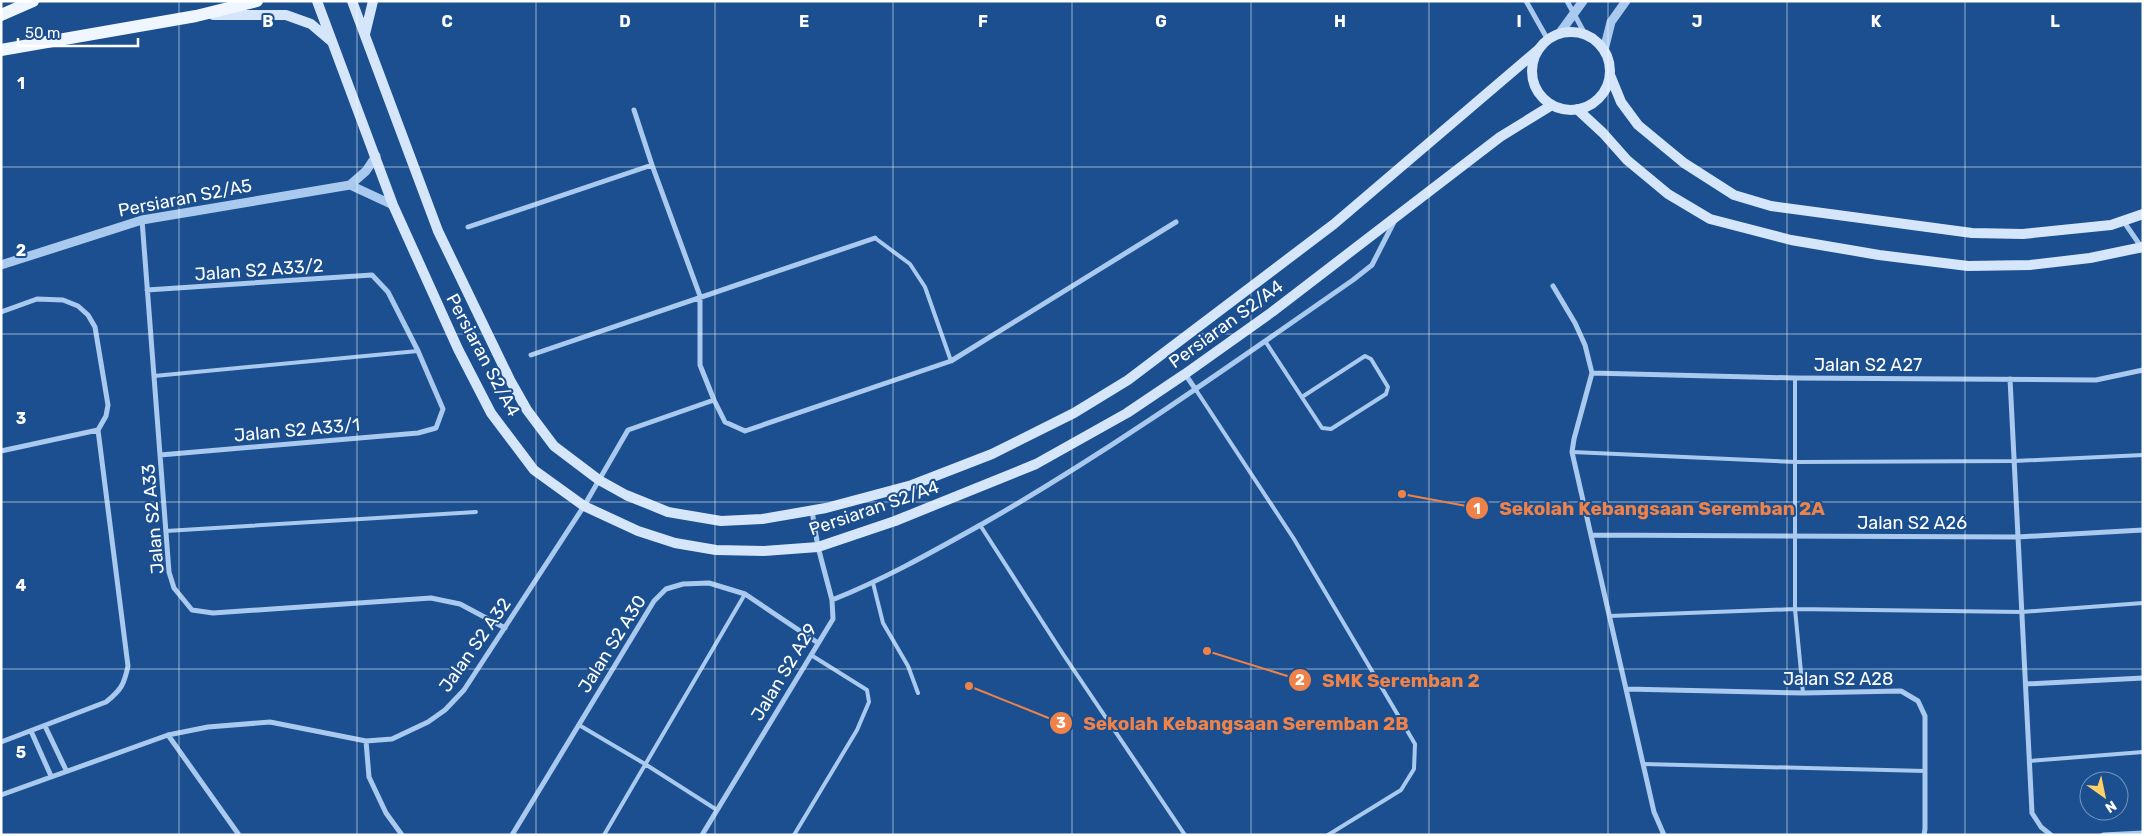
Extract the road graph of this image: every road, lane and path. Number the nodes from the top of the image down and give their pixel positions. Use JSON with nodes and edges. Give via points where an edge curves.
{"nodes":[{"id":1,"x":32,"y":1,"type":"edge"},
{"id":2,"x":257,"y":1,"type":"edge"},
{"id":3,"x":317,"y":1,"type":"edge"},
{"id":4,"x":352,"y":1,"type":"edge"},
{"id":5,"x":372,"y":1,"type":"edge"},
{"id":6,"x":1526,"y":1,"type":"edge"},
{"id":7,"x":1566,"y":1,"type":"edge"},
{"id":8,"x":1584,"y":1,"type":"edge"},
{"id":9,"x":1626,"y":1,"type":"edge"},
{"id":10,"x":1574,"y":13,"type":"junction"},
{"id":11,"x":1,"y":15,"type":"edge"},
{"id":12,"x":196,"y":16,"type":"junction"},
{"id":13,"x":1559,"y":34,"type":"junction"},
{"id":14,"x":1585,"y":34,"type":"junction"},
{"id":15,"x":364,"y":36,"type":"junction"},
{"id":16,"x":1548,"y":40,"type":"junction"},
{"id":17,"x":332,"y":42,"type":"junction"},
{"id":18,"x":1539,"y":49,"type":"junction"},
{"id":19,"x":1,"y":50,"type":"edge"},
{"id":20,"x":1604,"y":50,"type":"junction"},
{"id":21,"x":1610,"y":75,"type":"junction"},
{"id":22,"x":1552,"y":104,"type":"junction"},
{"id":23,"x":1576,"y":109,"type":"junction"},
{"id":24,"x":634,"y":110,"type":"dead end"},
{"id":25,"x":376,"y":156,"type":"junction"},
{"id":26,"x":652,"y":165,"type":"junction"},
{"id":27,"x":350,"y":185,"type":"junction"},
{"id":28,"x":393,"y":206,"type":"junction"},
{"id":29,"x":2143,"y":214,"type":"edge"},
{"id":30,"x":1396,"y":217,"type":"junction"},
{"id":31,"x":142,"y":220,"type":"junction"},
{"id":32,"x":1176,"y":222,"type":"dead end"},
{"id":33,"x":2124,"y":222,"type":"junction"},
{"id":34,"x":468,"y":227,"type":"dead end"},
{"id":35,"x":875,"y":238,"type":"joint"},
{"id":36,"x":2142,"y":248,"type":"edge"},
{"id":37,"x":1,"y":265,"type":"edge"},
{"id":38,"x":1553,"y":286,"type":"dead end"},
{"id":39,"x":147,"y":290,"type":"junction"},
{"id":40,"x":700,"y":296,"type":"junction"},
{"id":41,"x":1,"y":312,"type":"edge"},
{"id":42,"x":1265,"y":342,"type":"junction"},
{"id":43,"x":418,"y":351,"type":"junction"},
{"id":44,"x":531,"y":355,"type":"dead end"},
{"id":45,"x":951,"y":361,"type":"junction"},
{"id":46,"x":2143,"y":370,"type":"edge"},
{"id":47,"x":1592,"y":373,"type":"junction"},
{"id":48,"x":1186,"y":374,"type":"junction"},
{"id":49,"x":154,"y":376,"type":"junction"},
{"id":50,"x":1795,"y":378,"type":"junction"},
{"id":51,"x":2010,"y":379,"type":"junction"},
{"id":52,"x":1196,"y":390,"type":"junction"},
{"id":53,"x":1302,"y":398,"type":"junction"},
{"id":54,"x":714,"y":400,"type":"junction"},
{"id":55,"x":98,"y":430,"type":"junction"},
{"id":56,"x":1,"y":451,"type":"edge"},
{"id":57,"x":1572,"y":452,"type":"junction"},
{"id":58,"x":160,"y":455,"type":"junction"},
{"id":59,"x":2143,"y":455,"type":"edge"},
{"id":60,"x":2015,"y":461,"type":"junction"},
{"id":61,"x":1796,"y":462,"type":"junction"},
{"id":62,"x":599,"y":480,"type":"junction"},
{"id":63,"x":584,"y":506,"type":"junction"},
{"id":64,"x":812,"y":510,"type":"junction"},
{"id":65,"x":476,"y":512,"type":"dead end"},
{"id":66,"x":980,"y":525,"type":"junction"},
{"id":67,"x":2143,"y":530,"type":"edge"},
{"id":68,"x":166,"y":531,"type":"junction"},
{"id":69,"x":1591,"y":535,"type":"junction"},
{"id":70,"x":1794,"y":536,"type":"junction"},
{"id":71,"x":2018,"y":537,"type":"junction"},
{"id":72,"x":818,"y":547,"type":"junction"},
{"id":73,"x":873,"y":584,"type":"junction"},
{"id":74,"x":745,"y":594,"type":"junction"},
{"id":75,"x":832,"y":600,"type":"junction"},
{"id":76,"x":2143,"y":603,"type":"edge"},
{"id":77,"x":1796,"y":609,"type":"junction"},
{"id":78,"x":2022,"y":612,"type":"junction"},
{"id":79,"x":1609,"y":616,"type":"junction"},
{"id":80,"x":505,"y":628,"type":"junction"},
{"id":81,"x":818,"y":643,"type":"junction"},
{"id":82,"x":811,"y":655,"type":"junction"},
{"id":83,"x":2143,"y":678,"type":"edge"},
{"id":84,"x":2026,"y":684,"type":"junction"},
{"id":85,"x":1626,"y":689,"type":"junction"},
{"id":86,"x":1803,"y":693,"type":"junction"},
{"id":87,"x":918,"y":694,"type":"dead end"},
{"id":88,"x":578,"y":725,"type":"junction"},
{"id":89,"x":45,"y":726,"type":"junction"},
{"id":90,"x":31,"y":731,"type":"junction"},
{"id":91,"x":168,"y":735,"type":"junction"},
{"id":92,"x":1,"y":742,"type":"edge"},
{"id":93,"x":366,"y":742,"type":"junction"},
{"id":94,"x":2143,"y":752,"type":"edge"},
{"id":95,"x":2030,"y":762,"type":"junction"},
{"id":96,"x":645,"y":764,"type":"junction"},
{"id":97,"x":1643,"y":764,"type":"junction"},
{"id":98,"x":66,"y":770,"type":"junction"},
{"id":99,"x":1925,"y":771,"type":"junction"},
{"id":100,"x":52,"y":776,"type":"junction"},
{"id":101,"x":1,"y":795,"type":"edge"},
{"id":102,"x":717,"y":810,"type":"junction"},
{"id":103,"x":1924,"y":832,"type":"edge"},
{"id":104,"x":2143,"y":833,"type":"edge"},
{"id":105,"x":239,"y":835,"type":"edge"},
{"id":106,"x":402,"y":835,"type":"edge"},
{"id":107,"x":512,"y":835,"type":"edge"},
{"id":108,"x":604,"y":835,"type":"edge"},
{"id":109,"x":702,"y":835,"type":"edge"},
{"id":110,"x":794,"y":835,"type":"edge"},
{"id":111,"x":1185,"y":835,"type":"edge"},
{"id":112,"x":1328,"y":835,"type":"edge"},
{"id":113,"x":1664,"y":835,"type":"edge"},
{"id":114,"x":2051,"y":835,"type":"edge"},
{"id":115,"x":2103,"y":835,"type":"edge"}],
"edges":[{"from":1,"to":11,"type":"main road"},
{"from":2,"to":12,"type":"main road"},
{"from":3,"to":17,"type":"main road","name":"Persiaran S2/A4"},
{"from":4,"to":15,"type":"main road","name":"Persiaran S2/A4"},
{"from":5,"to":15,"type":"main road"},
{"from":6,"to":16,"type":"street"},
{"from":7,"to":10,"type":"street"},
{"from":8,"to":10,"type":"street"},
{"from":9,"to":20,"type":"street","via":[[1611,22]]},
{"from":10,"to":13,"type":"street"},
{"from":10,"to":14,"type":"street"},
{"from":12,"to":17,"type":"main road","via":[[286,15],[311,24]]},
{"from":12,"to":19,"type":"main road"},
{"from":13,"to":14,"type":"main road"},
{"from":13,"to":16,"type":"main road"},
{"from":14,"to":20,"type":"main road"},
{"from":15,"to":62,"type":"main road","name":"Persiaran S2/A4","via":[[438,231],[510,380],[554,446]]},
{"from":16,"to":18,"type":"main road"},
{"from":17,"to":25,"type":"main road","name":"Persiaran S2/A4"},
{"from":18,"to":22,"type":"main road","via":[[1532,73],[1535,86]]},
{"from":18,"to":64,"type":"main road","name":"Persiaran S2/A4","via":[[1334,224],[1128,380],[1074,413],[992,454],[912,486]]},
{"from":20,"to":21,"type":"main road"},
{"from":21,"to":23,"type":"main road","via":[[1599,98]]},
{"from":21,"to":33,"type":"main road","via":[[1621,102],[1638,125],[1684,163],[1734,195],[1771,206],[1972,233],[2023,234]]},
{"from":22,"to":23,"type":"main road"},
{"from":22,"to":30,"type":"main road","name":"Persiaran S2/A4","via":[[1500,137]]},
{"from":23,"to":36,"type":"main road","via":[[1627,160],[1668,194],[1710,219],[1791,240],[1968,266],[2030,266]]},
{"from":24,"to":26,"type":"street"},
{"from":25,"to":27,"type":"street","via":[[366,171]]},
{"from":25,"to":28,"type":"main road","name":"Persiaran S2/A4"},
{"from":26,"to":34,"type":"street"},
{"from":26,"to":40,"type":"street"},
{"from":27,"to":28,"type":"street"},
{"from":27,"to":31,"type":"street","name":"Persiaran S2/A5"},
{"from":28,"to":63,"type":"main road","name":"Persiaran S2/A4","via":[[491,413],[534,470]]},
{"from":29,"to":33,"type":"main road"},
{"from":30,"to":42,"type":"street","via":[[1372,264]]},
{"from":30,"to":48,"type":"main road","name":"Persiaran S2/A4"},
{"from":31,"to":37,"type":"street","name":"Persiaran S2/A5"},
{"from":31,"to":39,"type":"street","name":"Jalan S2 A33"},
{"from":32,"to":45,"type":"street"},
{"from":33,"to":36,"type":"street"},
{"from":35,"to":40,"type":"street"},
{"from":35,"to":45,"type":"lane","via":[[910,264],[925,287]]},
{"from":38,"to":47,"type":"street","via":[[1575,323]]},
{"from":39,"to":43,"type":"street","name":"Jalan S2 A33/2","via":[[372,275],[388,292]]},
{"from":39,"to":49,"type":"street","name":"Jalan S2 A33"},
{"from":40,"to":44,"type":"street"},
{"from":40,"to":54,"type":"street","via":[[700,365]]},
{"from":41,"to":55,"type":"street","via":[[37,299],[63,300],[78,306],[88,315],[95,327],[108,405]]},
{"from":42,"to":52,"type":"street"},
{"from":42,"to":53,"type":"lane"},
{"from":43,"to":49,"type":"lane"},
{"from":43,"to":58,"type":"street","name":"Jalan S2 A33/1","via":[[442,409],[436,428],[418,434]]},
{"from":45,"to":54,"type":"street","via":[[745,430],[725,422]]},
{"from":46,"to":51,"type":"street","name":"Jalan S2 A27","via":[[2096,380]]},
{"from":47,"to":50,"type":"street","name":"Jalan S2 A27"},
{"from":47,"to":57,"type":"street"},
{"from":48,"to":52,"type":"street"},
{"from":48,"to":72,"type":"main road","name":"Persiaran S2/A4","via":[[1118,418],[1036,464],[895,521]]},
{"from":49,"to":58,"type":"street","name":"Jalan S2 A33"},
{"from":50,"to":51,"type":"street","name":"Jalan S2 A27"},
{"from":50,"to":61,"type":"lane"},
{"from":51,"to":60,"type":"street"},
{"from":52,"to":66,"type":"street","via":[[1068,473]]},
{"from":52,"to":112,"type":"lane","via":[[1294,539],[1415,744],[1414,769],[1401,790]]},
{"from":53,"to":53,"type":"lane","via":[[1322,428],[1327,430],[1386,394],[1388,387],[1371,359],[1365,356]]},
{"from":54,"to":62,"type":"street","name":"Jalan S2 A32","via":[[628,430]]},
{"from":55,"to":56,"type":"street"},
{"from":55,"to":89,"type":"street","via":[[128,666],[120,692],[106,702]]},
{"from":57,"to":61,"type":"lane"},
{"from":57,"to":69,"type":"street"},
{"from":58,"to":68,"type":"street","name":"Jalan S2 A33"},
{"from":59,"to":60,"type":"lane"},
{"from":60,"to":61,"type":"lane"},
{"from":60,"to":71,"type":"street"},
{"from":61,"to":70,"type":"lane"},
{"from":62,"to":63,"type":"street","name":"Jalan S2 A32"},
{"from":62,"to":64,"type":"main road","name":"Persiaran S2/A4","via":[[668,512],[721,521],[762,519]]},
{"from":63,"to":72,"type":"main road","name":"Persiaran S2/A4","via":[[638,531],[716,550]]},
{"from":63,"to":80,"type":"street","name":"Jalan S2 A32"},
{"from":64,"to":72,"type":"street","name":"Jalan S2 A29"},
{"from":65,"to":68,"type":"lane"},
{"from":66,"to":73,"type":"street"},
{"from":66,"to":111,"type":"lane"},
{"from":67,"to":71,"type":"street","name":"Jalan S2 A26"},
{"from":68,"to":80,"type":"street","name":"Jalan S2 A33","via":[[169,572],[174,588],[192,610],[213,613],[431,598],[460,604]]},
{"from":69,"to":70,"type":"street","name":"Jalan S2 A26"},
{"from":69,"to":79,"type":"street"},
{"from":70,"to":71,"type":"street","name":"Jalan S2 A26"},
{"from":70,"to":77,"type":"lane"},
{"from":71,"to":78,"type":"street"},
{"from":72,"to":75,"type":"street","name":"Jalan S2 A29"},
{"from":73,"to":75,"type":"street"},
{"from":73,"to":87,"type":"lane","via":[[883,623],[908,666]]},
{"from":74,"to":81,"type":"street","name":"Jalan S2 A30"},
{"from":74,"to":88,"type":"street","name":"Jalan S2 A30","via":[[709,583],[683,584],[666,589],[654,601]]},
{"from":74,"to":96,"type":"lane"},
{"from":75,"to":81,"type":"street","name":"Jalan S2 A29","via":[[833,619]]},
{"from":76,"to":78,"type":"lane"},
{"from":77,"to":78,"type":"lane"},
{"from":77,"to":79,"type":"lane"},
{"from":77,"to":86,"type":"lane"},
{"from":78,"to":84,"type":"street"},
{"from":79,"to":85,"type":"street"},
{"from":80,"to":93,"type":"street","name":"Jalan S2 A32","via":[[464,690],[445,710],[392,739]]},
{"from":81,"to":82,"type":"street","name":"Jalan S2 A29"},
{"from":82,"to":102,"type":"street","name":"Jalan S2 A29"},
{"from":82,"to":110,"type":"lane","via":[[867,690],[869,702],[857,730]]},
{"from":83,"to":84,"type":"street"},
{"from":84,"to":95,"type":"street"},
{"from":85,"to":86,"type":"street","name":"Jalan S2 A28"},
{"from":85,"to":97,"type":"street"},
{"from":86,"to":99,"type":"street","name":"Jalan S2 A28","via":[[1901,691],[1918,700],[1925,716]]},
{"from":88,"to":96,"type":"lane"},
{"from":88,"to":107,"type":"street","name":"Jalan S2 A30"},
{"from":89,"to":90,"type":"street"},
{"from":89,"to":98,"type":"street"},
{"from":90,"to":92,"type":"street"},
{"from":90,"to":100,"type":"street"},
{"from":91,"to":93,"type":"street","name":"Jalan S2 A32","via":[[208,727],[270,722]]},
{"from":91,"to":98,"type":"street","name":"Jalan S2 A32"},
{"from":91,"to":105,"type":"street"},
{"from":93,"to":106,"type":"street","via":[[369,778],[386,813]]},
{"from":94,"to":95,"type":"lane"},
{"from":95,"to":114,"type":"street","via":[[2032,813]]},
{"from":96,"to":102,"type":"lane"},
{"from":96,"to":108,"type":"lane"},
{"from":97,"to":99,"type":"lane"},
{"from":97,"to":113,"type":"street","via":[[1654,812]]},
{"from":98,"to":100,"type":"street","name":"Jalan S2 A32"},
{"from":99,"to":103,"type":"street","name":"Jalan S2 A28"},
{"from":100,"to":101,"type":"street","name":"Jalan S2 A32"},
{"from":102,"to":109,"type":"street","name":"Jalan S2 A29"},
{"from":104,"to":115,"type":"street"}]}
